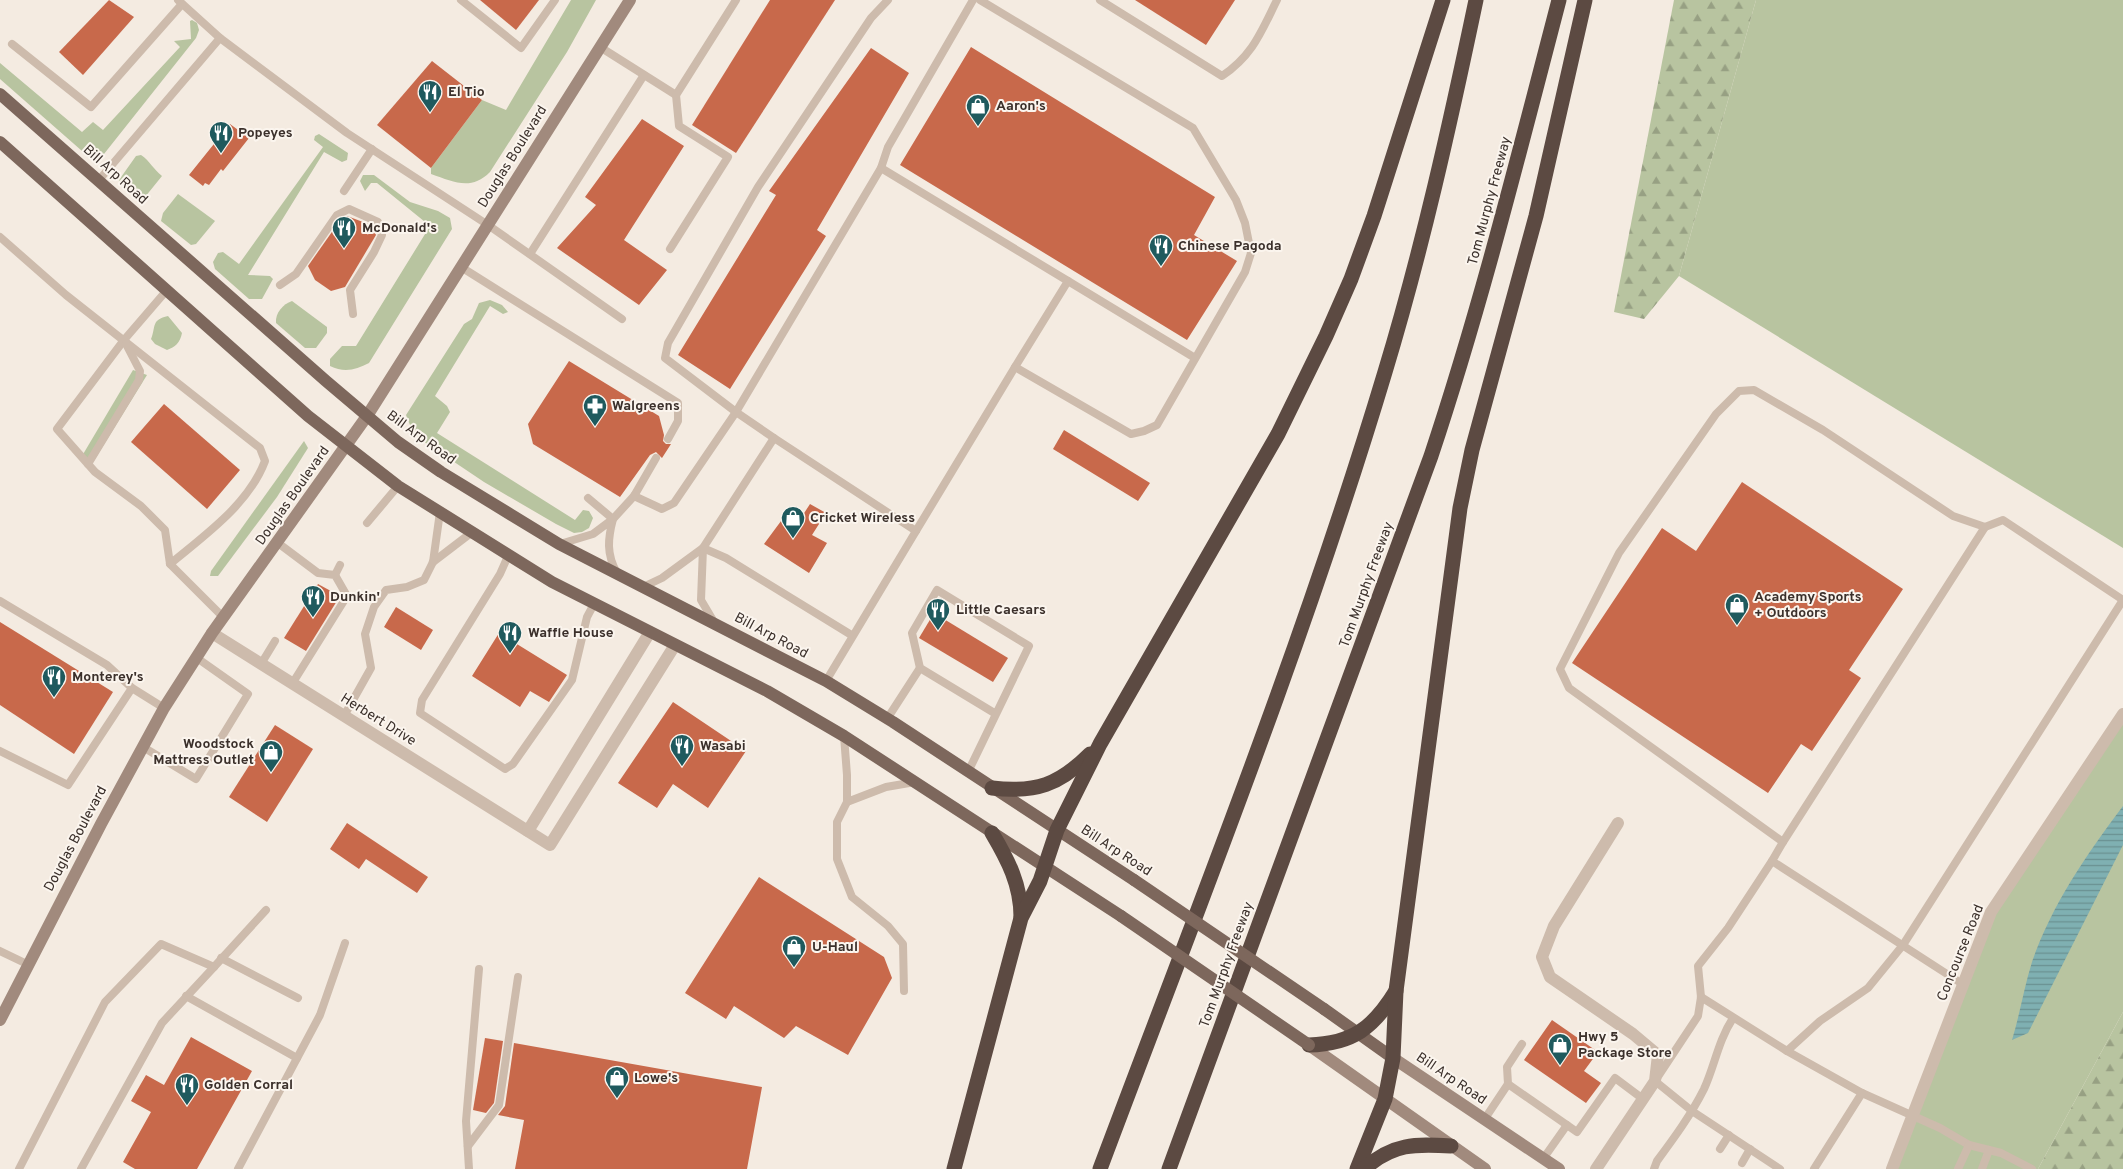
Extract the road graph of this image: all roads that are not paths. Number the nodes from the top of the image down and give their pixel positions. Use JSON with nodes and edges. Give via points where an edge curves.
{"nodes":[{"id":1,"x":461,"y":0,"type":"edge"},
{"id":2,"x":555,"y":0,"type":"edge"},
{"id":3,"x":630,"y":0,"type":"edge"},
{"id":4,"x":736,"y":0,"type":"edge"},
{"id":5,"x":888,"y":0,"type":"edge"},
{"id":6,"x":973,"y":0,"type":"edge"},
{"id":7,"x":980,"y":0,"type":"edge"},
{"id":8,"x":1100,"y":0,"type":"edge"},
{"id":9,"x":1277,"y":0,"type":"edge"},
{"id":10,"x":1442,"y":0,"type":"edge"},
{"id":11,"x":1476,"y":0,"type":"edge"},
{"id":12,"x":1558,"y":0,"type":"edge"},
{"id":13,"x":1585,"y":0,"type":"edge"},
{"id":14,"x":180,"y":2,"type":"edge"},
{"id":15,"x":220,"y":38,"type":"junction"},
{"id":16,"x":12,"y":44,"type":"dead end"},
{"id":17,"x":600,"y":47,"type":"junction"},
{"id":18,"x":644,"y":75,"type":"junction"},
{"id":19,"x":0,"y":94,"type":"edge"},
{"id":20,"x":676,"y":95,"type":"junction"},
{"id":21,"x":0,"y":142,"type":"edge"},
{"id":22,"x":372,"y":149,"type":"junction"},
{"id":23,"x":881,"y":168,"type":"junction"},
{"id":24,"x":99,"y":180,"type":"junction"},
{"id":25,"x":344,"y":191,"type":"dead end"},
{"id":26,"x":488,"y":225,"type":"junction"},
{"id":27,"x":0,"y":237,"type":"edge"},
{"id":28,"x":670,"y":248,"type":"dead end"},
{"id":29,"x":530,"y":254,"type":"junction"},
{"id":30,"x":461,"y":267,"type":"junction"},
{"id":31,"x":1068,"y":281,"type":"junction"},
{"id":32,"x":280,"y":285,"type":"dead end"},
{"id":33,"x":167,"y":290,"type":"junction"},
{"id":34,"x":352,"y":314,"type":"dead end"},
{"id":35,"x":622,"y":319,"type":"dead end"},
{"id":36,"x":124,"y":340,"type":"junction"},
{"id":37,"x":1195,"y":358,"type":"junction"},
{"id":38,"x":1015,"y":367,"type":"junction"},
{"id":39,"x":736,"y":412,"type":"junction"},
{"id":40,"x":367,"y":416,"type":"junction"},
{"id":41,"x":668,"y":438,"type":"dead end"},
{"id":42,"x":774,"y":438,"type":"junction"},
{"id":43,"x":346,"y":447,"type":"junction"},
{"id":44,"x":656,"y":458,"type":"dead end"},
{"id":45,"x":88,"y":464,"type":"junction"},
{"id":46,"x":398,"y":486,"type":"junction"},
{"id":47,"x":634,"y":496,"type":"junction"},
{"id":48,"x":588,"y":498,"type":"dead end"},
{"id":49,"x":440,"y":512,"type":"junction"},
{"id":50,"x":613,"y":519,"type":"junction"},
{"id":51,"x":367,"y":523,"type":"dead end"},
{"id":52,"x":1985,"y":527,"type":"junction"},
{"id":53,"x":916,"y":531,"type":"junction"},
{"id":54,"x":471,"y":533,"type":"junction"},
{"id":55,"x":278,"y":543,"type":"junction"},
{"id":56,"x":559,"y":544,"type":"junction"},
{"id":57,"x":703,"y":548,"type":"junction"},
{"id":58,"x":508,"y":556,"type":"junction"},
{"id":59,"x":433,"y":562,"type":"junction"},
{"id":60,"x":170,"y":564,"type":"junction"},
{"id":61,"x":340,"y":564,"type":"dead end"},
{"id":62,"x":618,"y":574,"type":"junction"},
{"id":63,"x":335,"y":575,"type":"junction"},
{"id":64,"x":643,"y":586,"type":"junction"},
{"id":65,"x":2123,"y":600,"type":"edge"},
{"id":66,"x":0,"y":601,"type":"edge"},
{"id":67,"x":594,"y":604,"type":"junction"},
{"id":68,"x":224,"y":618,"type":"junction"},
{"id":69,"x":715,"y":623,"type":"junction"},
{"id":70,"x":650,"y":632,"type":"junction"},
{"id":71,"x":212,"y":633,"type":"junction"},
{"id":72,"x":853,"y":636,"type":"junction"},
{"id":73,"x":275,"y":641,"type":"dead end"},
{"id":74,"x":675,"y":645,"type":"junction"},
{"id":75,"x":196,"y":658,"type":"junction"},
{"id":76,"x":261,"y":664,"type":"junction"},
{"id":77,"x":920,"y":668,"type":"junction"},
{"id":78,"x":826,"y":681,"type":"junction"},
{"id":79,"x":292,"y":684,"type":"junction"},
{"id":80,"x":132,"y":688,"type":"junction"},
{"id":81,"x":164,"y":708,"type":"junction"},
{"id":82,"x":996,"y":714,"type":"junction"},
{"id":83,"x":2123,"y":714,"type":"edge"},
{"id":84,"x":344,"y":716,"type":"junction"},
{"id":85,"x":887,"y":719,"type":"junction"},
{"id":86,"x":844,"y":736,"type":"junction"},
{"id":87,"x":1100,"y":744,"type":"junction"},
{"id":88,"x":143,"y":747,"type":"junction"},
{"id":89,"x":0,"y":751,"type":"edge"},
{"id":90,"x":968,"y":772,"type":"junction"},
{"id":91,"x":915,"y":782,"type":"junction"},
{"id":92,"x":992,"y":788,"type":"junction"},
{"id":93,"x":847,"y":802,"type":"junction"},
{"id":94,"x":1618,"y":823,"type":"dead end"},
{"id":95,"x":1057,"y":830,"type":"junction"},
{"id":96,"x":528,"y":831,"type":"junction"},
{"id":97,"x":992,"y":833,"type":"junction"},
{"id":98,"x":1783,"y":842,"type":"junction"},
{"id":99,"x":1772,"y":861,"type":"junction"},
{"id":100,"x":1045,"y":867,"type":"junction"},
{"id":101,"x":266,"y":910,"type":"dead end"},
{"id":102,"x":1022,"y":918,"type":"junction"},
{"id":103,"x":346,"y":943,"type":"dead end"},
{"id":104,"x":1903,"y":945,"type":"junction"},
{"id":105,"x":0,"y":951,"type":"edge"},
{"id":106,"x":221,"y":958,"type":"junction"},
{"id":107,"x":27,"y":964,"type":"junction"},
{"id":108,"x":214,"y":967,"type":"junction"},
{"id":109,"x":479,"y":969,"type":"dead end"},
{"id":110,"x":518,"y":977,"type":"dead end"},
{"id":111,"x":1964,"y":985,"type":"junction"},
{"id":112,"x":904,"y":991,"type":"dead end"},
{"id":113,"x":1396,"y":991,"type":"junction"},
{"id":114,"x":186,"y":996,"type":"junction"},
{"id":115,"x":1701,"y":997,"type":"junction"},
{"id":116,"x":298,"y":998,"type":"dead end"},
{"id":117,"x":1733,"y":1018,"type":"junction"},
{"id":118,"x":0,"y":1020,"type":"edge"},
{"id":119,"x":1358,"y":1033,"type":"junction"},
{"id":120,"x":1522,"y":1044,"type":"dead end"},
{"id":121,"x":1309,"y":1045,"type":"junction"},
{"id":122,"x":1787,"y":1051,"type":"junction"},
{"id":123,"x":298,"y":1058,"type":"junction"},
{"id":124,"x":1393,"y":1058,"type":"junction"},
{"id":125,"x":1655,"y":1081,"type":"junction"},
{"id":126,"x":1508,"y":1084,"type":"junction"},
{"id":127,"x":1862,"y":1093,"type":"junction"},
{"id":128,"x":1643,"y":1098,"type":"junction"},
{"id":129,"x":1385,"y":1099,"type":"junction"},
{"id":130,"x":1692,"y":1111,"type":"junction"},
{"id":131,"x":1913,"y":1115,"type":"junction"},
{"id":132,"x":1484,"y":1120,"type":"junction"},
{"id":133,"x":1567,"y":1125,"type":"junction"},
{"id":134,"x":1729,"y":1135,"type":"junction"},
{"id":135,"x":1969,"y":1145,"type":"junction"},
{"id":136,"x":468,"y":1146,"type":"junction"},
{"id":137,"x":1451,"y":1146,"type":"junction"},
{"id":138,"x":1720,"y":1148,"type":"dead end"},
{"id":139,"x":1750,"y":1149,"type":"junction"},
{"id":140,"x":1989,"y":1150,"type":"junction"},
{"id":141,"x":1543,"y":1158,"type":"junction"},
{"id":142,"x":1742,"y":1163,"type":"dead end"},
{"id":143,"x":1768,"y":1166,"type":"edge"},
{"id":144,"x":19,"y":1169,"type":"edge"},
{"id":145,"x":81,"y":1169,"type":"edge"},
{"id":146,"x":238,"y":1169,"type":"edge"},
{"id":147,"x":469,"y":1169,"type":"edge"},
{"id":148,"x":954,"y":1169,"type":"edge"},
{"id":149,"x":1100,"y":1169,"type":"edge"},
{"id":150,"x":1169,"y":1169,"type":"edge"},
{"id":151,"x":1357,"y":1169,"type":"edge"},
{"id":152,"x":1364,"y":1169,"type":"edge"},
{"id":153,"x":1486,"y":1169,"type":"edge"},
{"id":154,"x":1559,"y":1169,"type":"edge"},
{"id":155,"x":1596,"y":1169,"type":"edge"},
{"id":156,"x":1654,"y":1169,"type":"edge"},
{"id":157,"x":1780,"y":1169,"type":"edge"},
{"id":158,"x":1814,"y":1169,"type":"edge"},
{"id":159,"x":1892,"y":1169,"type":"edge"},
{"id":160,"x":1958,"y":1169,"type":"edge"},
{"id":161,"x":1982,"y":1169,"type":"edge"},
{"id":162,"x":2032,"y":1169,"type":"edge"}],
"edges":[{"from":1,"to":2,"type":"lane","via":[[521,48]]},
{"from":3,"to":17,"type":"main road","name":"Douglas Boulevard"},
{"from":4,"to":20,"type":"lane"},
{"from":5,"to":39,"type":"lane","via":[[871,18],[758,187],[668,343],[665,358]]},
{"from":6,"to":23,"type":"lane","via":[[888,147]]},
{"from":7,"to":37,"type":"lane","via":[[1193,128],[1236,200],[1251,253],[1244,272]]},
{"from":8,"to":9,"type":"lane","via":[[1222,76],[1240,64]]},
{"from":10,"to":87,"type":"highway","via":[[1374,216],[1315,361],[1278,434]]},
{"from":11,"to":149,"type":"highway","via":[[1460,78],[1385,372],[1319,575]]},
{"from":12,"to":150,"type":"highway","name":"Tom Murphy Freeway","via":[[1493,254],[1431,456]]},
{"from":13,"to":113,"type":"highway","via":[[1536,216],[1472,450],[1460,508]]},
{"from":14,"to":15,"type":"lane"},
{"from":14,"to":16,"type":"lane","via":[[90,107]]},
{"from":15,"to":22,"type":"lane"},
{"from":15,"to":24,"type":"lane"},
{"from":17,"to":18,"type":"lane"},
{"from":17,"to":26,"type":"main road","name":"Douglas Boulevard"},
{"from":18,"to":20,"type":"lane"},
{"from":18,"to":29,"type":"lane"},
{"from":19,"to":24,"type":"main road","name":"Bill Arp Road"},
{"from":20,"to":28,"type":"lane","via":[[680,126],[728,157]]},
{"from":21,"to":33,"type":"main road"},
{"from":22,"to":25,"type":"lane"},
{"from":22,"to":26,"type":"lane"},
{"from":23,"to":31,"type":"lane"},
{"from":23,"to":39,"type":"lane"},
{"from":24,"to":40,"type":"main road","name":"Bill Arp Road"},
{"from":26,"to":29,"type":"lane"},
{"from":26,"to":30,"type":"main road","name":"Douglas Boulevard"},
{"from":27,"to":36,"type":"lane"},
{"from":29,"to":35,"type":"lane"},
{"from":30,"to":40,"type":"main road","name":"Douglas Boulevard"},
{"from":30,"to":41,"type":"lane","via":[[678,403],[678,421]]},
{"from":31,"to":37,"type":"lane"},
{"from":31,"to":38,"type":"lane"},
{"from":32,"to":34,"type":"lane","via":[[296,274],[337,215],[349,209],[365,215],[378,222],[382,234],[350,290]]},
{"from":33,"to":36,"type":"lane"},
{"from":33,"to":43,"type":"main road"},
{"from":36,"to":45,"type":"lane","via":[[140,371],[139,380]]},
{"from":36,"to":45,"type":"lane","via":[[57,429]]},
{"from":36,"to":60,"type":"lane","via":[[260,448],[266,461],[258,482],[215,527]]},
{"from":37,"to":38,"type":"lane","via":[[1157,425],[1131,434]]},
{"from":38,"to":53,"type":"lane"},
{"from":39,"to":42,"type":"lane"},
{"from":39,"to":47,"type":"lane","via":[[674,503],[662,509]]},
{"from":40,"to":43,"type":"main road","name":"Douglas Boulevard"},
{"from":40,"to":56,"type":"main road","name":"Bill Arp Road","via":[[441,472]]},
{"from":42,"to":53,"type":"lane"},
{"from":42,"to":57,"type":"lane"},
{"from":43,"to":46,"type":"main road"},
{"from":43,"to":55,"type":"main road","name":"Douglas Boulevard"},
{"from":44,"to":47,"type":"lane"},
{"from":45,"to":60,"type":"lane","via":[[141,506],[165,530]]},
{"from":46,"to":49,"type":"main road"},
{"from":46,"to":51,"type":"lane"},
{"from":47,"to":50,"type":"lane"},
{"from":48,"to":50,"type":"lane"},
{"from":49,"to":54,"type":"main road"},
{"from":49,"to":59,"type":"lane"},
{"from":50,"to":56,"type":"lane","via":[[593,534]]},
{"from":50,"to":62,"type":"lane","via":[[607,540],[612,564]]},
{"from":52,"to":65,"type":"lane","via":[[2003,520]]},
{"from":52,"to":98,"type":"lane"},
{"from":52,"to":98,"type":"lane","via":[[1953,516],[1823,430],[1754,390],[1739,391],[1716,414],[1619,553],[1560,668],[1569,688]]},
{"from":53,"to":72,"type":"lane"},
{"from":54,"to":58,"type":"main road"},
{"from":54,"to":59,"type":"lane"},
{"from":55,"to":63,"type":"lane","via":[[318,573]]},
{"from":55,"to":68,"type":"main road","name":"Douglas Boulevard"},
{"from":56,"to":62,"type":"main road","name":"Bill Arp Road"},
{"from":57,"to":64,"type":"lane","via":[[662,578]]},
{"from":57,"to":69,"type":"lane","via":[[701,600]]},
{"from":57,"to":72,"type":"lane","via":[[726,558]]},
{"from":58,"to":67,"type":"main road"},
{"from":58,"to":67,"type":"lane","via":[[422,700],[420,713],[504,769],[513,764],[572,680],[587,618]]},
{"from":59,"to":84,"type":"lane","via":[[424,580],[386,590],[374,607],[365,634],[371,668]]},
{"from":60,"to":68,"type":"lane"},
{"from":61,"to":63,"type":"lane"},
{"from":62,"to":64,"type":"main road","name":"Bill Arp Road"},
{"from":63,"to":79,"type":"lane","via":[[347,596]]},
{"from":64,"to":69,"type":"main road","name":"Bill Arp Road"},
{"from":65,"to":104,"type":"lane"},
{"from":66,"to":80,"type":"lane","via":[[107,665]]},
{"from":67,"to":70,"type":"main road"},
{"from":68,"to":71,"type":"main road","name":"Douglas Boulevard"},
{"from":69,"to":78,"type":"main road","name":"Bill Arp Road"},
{"from":70,"to":74,"type":"main road"},
{"from":70,"to":96,"type":"street"},
{"from":71,"to":75,"type":"main road","name":"Douglas Boulevard"},
{"from":71,"to":76,"type":"street","name":"Herbert Drive"},
{"from":72,"to":78,"type":"lane"},
{"from":73,"to":76,"type":"lane"},
{"from":74,"to":86,"type":"main road","via":[[767,691]]},
{"from":74,"to":96,"type":"street","name":"Herbert Drive","via":[[550,845]]},
{"from":75,"to":81,"type":"main road","name":"Douglas Boulevard"},
{"from":75,"to":88,"type":"lane","via":[[248,694],[196,779]]},
{"from":76,"to":79,"type":"street","name":"Herbert Drive"},
{"from":77,"to":82,"type":"lane"},
{"from":77,"to":82,"type":"lane","via":[[912,633],[937,590],[1029,646]]},
{"from":77,"to":85,"type":"lane"},
{"from":78,"to":85,"type":"main road","name":"Bill Arp Road"},
{"from":79,"to":84,"type":"street","name":"Herbert Drive"},
{"from":80,"to":81,"type":"lane"},
{"from":80,"to":89,"type":"lane","via":[[68,784]]},
{"from":81,"to":88,"type":"main road","name":"Douglas Boulevard"},
{"from":82,"to":90,"type":"lane"},
{"from":83,"to":111,"type":"street","name":"Concourse Road","via":[[1991,912]]},
{"from":84,"to":96,"type":"street","name":"Herbert Drive"},
{"from":85,"to":90,"type":"main road","name":"Bill Arp Road"},
{"from":86,"to":91,"type":"main road"},
{"from":86,"to":93,"type":"lane"},
{"from":87,"to":92,"type":"highway","via":[[1076,768],[1050,784],[1020,790]]},
{"from":87,"to":95,"type":"highway"},
{"from":88,"to":107,"type":"main road","name":"Douglas Boulevard"},
{"from":90,"to":92,"type":"main road","name":"Bill Arp Road"},
{"from":91,"to":93,"type":"lane","via":[[886,787]]},
{"from":91,"to":97,"type":"main road"},
{"from":92,"to":95,"type":"main road","name":"Bill Arp Road"},
{"from":93,"to":112,"type":"lane","via":[[837,822],[837,859],[852,897],[888,926],[903,944]]},
{"from":94,"to":125,"type":"street","via":[[1554,926],[1542,957],[1550,977],[1658,1055]]},
{"from":95,"to":100,"type":"highway"},
{"from":95,"to":119,"type":"main road","name":"Bill Arp Road","bridge":true},
{"from":97,"to":100,"type":"main road"},
{"from":97,"to":102,"type":"highway","via":[[1012,868]]},
{"from":98,"to":99,"type":"lane"},
{"from":99,"to":104,"type":"lane"},
{"from":99,"to":115,"type":"lane","via":[[1728,928],[1698,966]]},
{"from":100,"to":102,"type":"highway"},
{"from":100,"to":121,"type":"main road","bridge":true},
{"from":101,"to":106,"type":"lane"},
{"from":102,"to":148,"type":"highway"},
{"from":103,"to":123,"type":"lane","via":[[320,1016]]},
{"from":104,"to":111,"type":"lane"},
{"from":104,"to":122,"type":"lane","via":[[1868,988],[1820,1021]]},
{"from":105,"to":107,"type":"lane"},
{"from":106,"to":108,"type":"lane"},
{"from":106,"to":116,"type":"lane"},
{"from":107,"to":118,"type":"main road","name":"Douglas Boulevard"},
{"from":108,"to":114,"type":"lane"},
{"from":108,"to":144,"type":"lane","via":[[161,944],[105,1002]]},
{"from":109,"to":136,"type":"lane","via":[[466,1121]]},
{"from":110,"to":136,"type":"lane","via":[[499,1105]]},
{"from":111,"to":131,"type":"street","name":"Concourse Road"},
{"from":113,"to":119,"type":"highway","via":[[1379,1015]]},
{"from":113,"to":124,"type":"highway"},
{"from":114,"to":123,"type":"lane"},
{"from":114,"to":145,"type":"lane","via":[[162,1023]]},
{"from":115,"to":117,"type":"lane"},
{"from":115,"to":125,"type":"lane","via":[[1698,1016]]},
{"from":117,"to":122,"type":"lane"},
{"from":117,"to":130,"type":"lane","via":[[1720,1040],[1705,1087]]},
{"from":119,"to":121,"type":"highway","via":[[1345,1040]]},
{"from":119,"to":124,"type":"main road","name":"Bill Arp Road"},
{"from":120,"to":126,"type":"lane","via":[[1507,1066]]},
{"from":121,"to":129,"type":"main road"},
{"from":122,"to":127,"type":"lane"},
{"from":123,"to":146,"type":"lane"},
{"from":124,"to":129,"type":"highway"},
{"from":124,"to":132,"type":"main road","name":"Bill Arp Road"},
{"from":125,"to":128,"type":"street"},
{"from":125,"to":130,"type":"lane"},
{"from":126,"to":132,"type":"lane"},
{"from":126,"to":133,"type":"lane"},
{"from":127,"to":131,"type":"lane"},
{"from":127,"to":158,"type":"lane"},
{"from":128,"to":133,"type":"lane","via":[[1615,1078],[1577,1132]]},
{"from":128,"to":155,"type":"street"},
{"from":129,"to":137,"type":"main road"},
{"from":129,"to":151,"type":"highway"},
{"from":130,"to":134,"type":"lane"},
{"from":130,"to":156,"type":"lane"},
{"from":131,"to":135,"type":"lane"},
{"from":131,"to":159,"type":"street","name":"Concourse Road"},
{"from":132,"to":141,"type":"main road","name":"Bill Arp Road"},
{"from":133,"to":141,"type":"lane"},
{"from":134,"to":138,"type":"lane"},
{"from":134,"to":139,"type":"lane"},
{"from":135,"to":140,"type":"lane"},
{"from":135,"to":160,"type":"lane"},
{"from":136,"to":147,"type":"lane"},
{"from":137,"to":152,"type":"highway","via":[[1402,1146]]},
{"from":137,"to":153,"type":"main road"},
{"from":139,"to":142,"type":"lane"},
{"from":139,"to":143,"type":"lane"},
{"from":140,"to":161,"type":"lane"},
{"from":140,"to":162,"type":"lane"},
{"from":141,"to":154,"type":"main road","name":"Bill Arp Road"},
{"from":143,"to":157,"type":"lane"}]}
